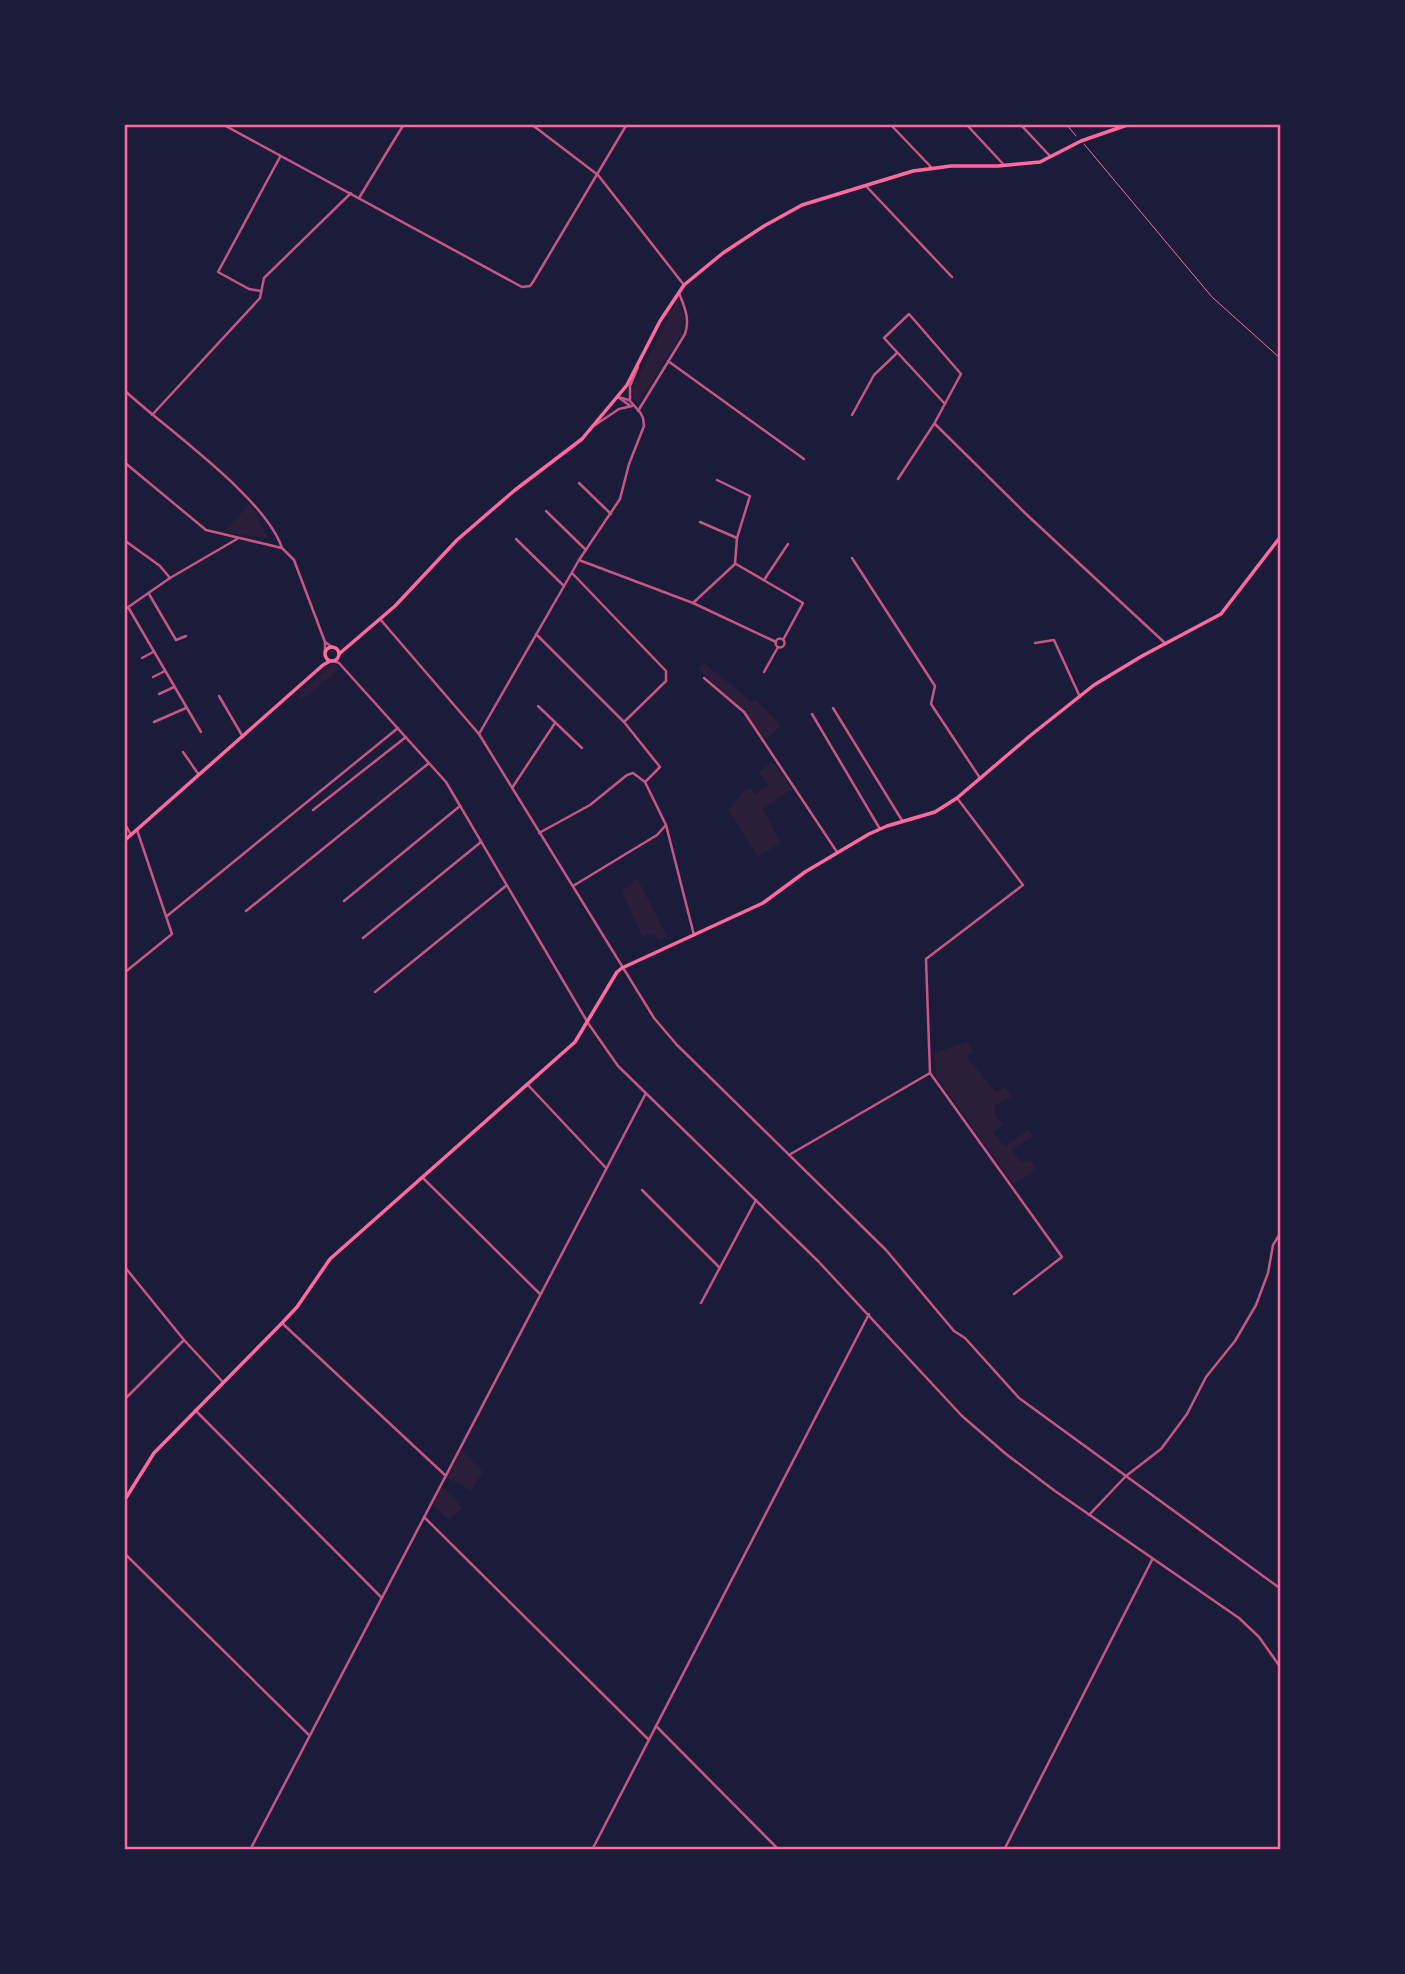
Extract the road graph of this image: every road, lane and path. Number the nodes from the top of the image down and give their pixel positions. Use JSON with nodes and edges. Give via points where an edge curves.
{"nodes":[{"id":1,"x":222,"y":124,"type":"edge"},
{"id":2,"x":404,"y":124,"type":"edge"},
{"id":3,"x":531,"y":124,"type":"edge"},
{"id":4,"x":627,"y":124,"type":"edge"},
{"id":5,"x":890,"y":124,"type":"edge"},
{"id":6,"x":966,"y":124,"type":"edge"},
{"id":7,"x":1020,"y":124,"type":"edge"},
{"id":8,"x":1066,"y":124,"type":"edge"},
{"id":9,"x":1130,"y":124,"type":"edge"},
{"id":10,"x":1081,"y":141,"type":"junction"},
{"id":11,"x":281,"y":156,"type":"junction"},
{"id":12,"x":1050,"y":156,"type":"junction"},
{"id":13,"x":1004,"y":165,"type":"junction"},
{"id":14,"x":932,"y":168,"type":"junction"},
{"id":15,"x":598,"y":175,"type":"junction"},
{"id":16,"x":866,"y":186,"type":"junction"},
{"id":17,"x":351,"y":193,"type":"junction"},
{"id":18,"x":359,"y":198,"type":"junction"},
{"id":19,"x":952,"y":277,"type":"dead end"},
{"id":20,"x":684,"y":285,"type":"junction"},
{"id":21,"x":261,"y":291,"type":"junction"},
{"id":22,"x":679,"y":292,"type":"junction"},
{"id":23,"x":897,"y":353,"type":"junction"},
{"id":24,"x":1281,"y":359,"type":"edge"},
{"id":25,"x":668,"y":361,"type":"junction"},
{"id":26,"x":639,"y":364,"type":"junction"},
{"id":27,"x":124,"y":390,"type":"edge"},
{"id":28,"x":618,"y":397,"type":"junction"},
{"id":29,"x":945,"y":404,"type":"junction"},
{"id":30,"x":632,"y":407,"type":"junction"},
{"id":31,"x":638,"y":411,"type":"junction"},
{"id":32,"x":152,"y":415,"type":"junction"},
{"id":33,"x":852,"y":415,"type":"dead end"},
{"id":34,"x":934,"y":424,"type":"junction"},
{"id":35,"x":595,"y":425,"type":"junction"},
{"id":36,"x":804,"y":459,"type":"dead end"},
{"id":37,"x":124,"y":463,"type":"edge"},
{"id":38,"x":898,"y":479,"type":"dead end"},
{"id":39,"x":716,"y":480,"type":"dead end"},
{"id":40,"x":579,"y":483,"type":"dead end"},
{"id":41,"x":546,"y":511,"type":"dead end"},
{"id":42,"x":611,"y":514,"type":"junction"},
{"id":43,"x":700,"y":522,"type":"dead end"},
{"id":44,"x":1281,"y":536,"type":"edge"},
{"id":45,"x":737,"y":538,"type":"junction"},
{"id":46,"x":237,"y":539,"type":"junction"},
{"id":47,"x":516,"y":539,"type":"dead end"},
{"id":48,"x":124,"y":540,"type":"edge"},
{"id":49,"x":788,"y":544,"type":"dead end"},
{"id":50,"x":282,"y":548,"type":"junction"},
{"id":51,"x":586,"y":550,"type":"junction"},
{"id":52,"x":852,"y":558,"type":"dead end"},
{"id":53,"x":579,"y":561,"type":"junction"},
{"id":54,"x":735,"y":564,"type":"junction"},
{"id":55,"x":572,"y":573,"type":"junction"},
{"id":56,"x":170,"y":579,"type":"junction"},
{"id":57,"x":764,"y":580,"type":"junction"},
{"id":58,"x":564,"y":586,"type":"junction"},
{"id":59,"x":149,"y":594,"type":"junction"},
{"id":60,"x":693,"y":603,"type":"junction"},
{"id":61,"x":126,"y":608,"type":"edge"},
{"id":62,"x":380,"y":618,"type":"junction"},
{"id":63,"x":536,"y":634,"type":"junction"},
{"id":64,"x":186,"y":636,"type":"dead end"},
{"id":65,"x":783,"y":640,"type":"junction"},
{"id":66,"x":325,"y":642,"type":"junction"},
{"id":67,"x":776,"y":642,"type":"junction"},
{"id":68,"x":1035,"y":643,"type":"dead end"},
{"id":69,"x":1166,"y":644,"type":"junction"},
{"id":70,"x":346,"y":646,"type":"junction"},
{"id":71,"x":778,"y":647,"type":"junction"},
{"id":72,"x":334,"y":648,"type":"junction"},
{"id":73,"x":153,"y":652,"type":"junction"},
{"id":74,"x":325,"y":654,"type":"junction"},
{"id":75,"x":142,"y":658,"type":"dead end"},
{"id":76,"x":336,"y":659,"type":"junction"},
{"id":77,"x":323,"y":664,"type":"junction"},
{"id":78,"x":164,"y":671,"type":"junction"},
{"id":79,"x":764,"y":672,"type":"dead end"},
{"id":80,"x":153,"y":677,"type":"dead end"},
{"id":81,"x":704,"y":678,"type":"dead end"},
{"id":82,"x":174,"y":687,"type":"junction"},
{"id":83,"x":159,"y":694,"type":"dead end"},
{"id":84,"x":219,"y":696,"type":"dead end"},
{"id":85,"x":1080,"y":696,"type":"junction"},
{"id":86,"x":538,"y":706,"type":"dead end"},
{"id":87,"x":186,"y":708,"type":"junction"},
{"id":88,"x":832,"y":708,"type":"dead end"},
{"id":89,"x":812,"y":714,"type":"dead end"},
{"id":90,"x":154,"y":722,"type":"dead end"},
{"id":91,"x":624,"y":722,"type":"junction"},
{"id":92,"x":555,"y":723,"type":"junction"},
{"id":93,"x":398,"y":728,"type":"junction"},
{"id":94,"x":201,"y":732,"type":"dead end"},
{"id":95,"x":479,"y":734,"type":"junction"},
{"id":96,"x":243,"y":737,"type":"junction"},
{"id":97,"x":406,"y":737,"type":"junction"},
{"id":98,"x":582,"y":748,"type":"dead end"},
{"id":99,"x":183,"y":752,"type":"dead end"},
{"id":100,"x":429,"y":763,"type":"junction"},
{"id":101,"x":199,"y":775,"type":"junction"},
{"id":102,"x":980,"y":778,"type":"junction"},
{"id":103,"x":645,"y":782,"type":"junction"},
{"id":104,"x":512,"y":788,"type":"junction"},
{"id":105,"x":957,"y":798,"type":"junction"},
{"id":106,"x":460,"y":806,"type":"junction"},
{"id":107,"x":313,"y":810,"type":"dead end"},
{"id":108,"x":124,"y":822,"type":"edge"},
{"id":109,"x":903,"y":822,"type":"junction"},
{"id":110,"x":667,"y":825,"type":"junction"},
{"id":111,"x":880,"y":829,"type":"junction"},
{"id":112,"x":137,"y":830,"type":"junction"},
{"id":113,"x":539,"y":833,"type":"junction"},
{"id":114,"x":131,"y":835,"type":"junction"},
{"id":115,"x":124,"y":841,"type":"edge"},
{"id":116,"x":481,"y":842,"type":"junction"},
{"id":117,"x":838,"y":854,"type":"junction"},
{"id":118,"x":507,"y":885,"type":"junction"},
{"id":119,"x":572,"y":886,"type":"junction"},
{"id":120,"x":345,"y":901,"type":"dead end"},
{"id":121,"x":246,"y":911,"type":"dead end"},
{"id":122,"x":167,"y":916,"type":"junction"},
{"id":123,"x":694,"y":935,"type":"junction"},
{"id":124,"x":363,"y":938,"type":"dead end"},
{"id":125,"x":622,"y":968,"type":"junction"},
{"id":126,"x":124,"y":973,"type":"edge"},
{"id":127,"x":375,"y":992,"type":"dead end"},
{"id":128,"x":588,"y":1023,"type":"junction"},
{"id":129,"x":930,"y":1073,"type":"junction"},
{"id":130,"x":527,"y":1084,"type":"junction"},
{"id":131,"x":646,"y":1093,"type":"junction"},
{"id":132,"x":789,"y":1156,"type":"junction"},
{"id":133,"x":607,"y":1169,"type":"junction"},
{"id":134,"x":422,"y":1177,"type":"junction"},
{"id":135,"x":642,"y":1190,"type":"dead end"},
{"id":136,"x":756,"y":1200,"type":"junction"},
{"id":137,"x":1281,"y":1232,"type":"edge"},
{"id":138,"x":124,"y":1266,"type":"edge"},
{"id":139,"x":720,"y":1268,"type":"junction"},
{"id":140,"x":540,"y":1294,"type":"junction"},
{"id":141,"x":1014,"y":1294,"type":"dead end"},
{"id":142,"x":701,"y":1303,"type":"dead end"},
{"id":143,"x":869,"y":1314,"type":"junction"},
{"id":144,"x":282,"y":1323,"type":"junction"},
{"id":145,"x":184,"y":1340,"type":"junction"},
{"id":146,"x":222,"y":1381,"type":"junction"},
{"id":147,"x":124,"y":1400,"type":"edge"},
{"id":148,"x":195,"y":1410,"type":"junction"},
{"id":149,"x":446,"y":1476,"type":"junction"},
{"id":150,"x":1126,"y":1476,"type":"junction"},
{"id":151,"x":124,"y":1501,"type":"edge"},
{"id":152,"x":1089,"y":1515,"type":"junction"},
{"id":153,"x":424,"y":1517,"type":"junction"},
{"id":154,"x":124,"y":1553,"type":"edge"},
{"id":155,"x":1152,"y":1560,"type":"junction"},
{"id":156,"x":1281,"y":1589,"type":"edge"},
{"id":157,"x":382,"y":1598,"type":"junction"},
{"id":158,"x":1281,"y":1668,"type":"edge"},
{"id":159,"x":656,"y":1726,"type":"junction"},
{"id":160,"x":310,"y":1736,"type":"junction"},
{"id":161,"x":649,"y":1740,"type":"junction"},
{"id":162,"x":250,"y":1850,"type":"edge"},
{"id":163,"x":592,"y":1850,"type":"edge"},
{"id":164,"x":779,"y":1850,"type":"edge"},
{"id":165,"x":1004,"y":1850,"type":"edge"}],
"edges":[{"from":1,"to":11,"type":"street"},
{"from":2,"to":18,"type":"street"},
{"from":3,"to":15,"type":"street"},
{"from":4,"to":15,"type":"street"},
{"from":5,"to":14,"type":"street"},
{"from":6,"to":13,"type":"street"},
{"from":7,"to":12,"type":"street"},
{"from":8,"to":10,"type":"path"},
{"from":9,"to":10,"type":"main road"},
{"from":10,"to":12,"type":"main road"},
{"from":10,"to":24,"type":"path","via":[[1212,297]]},
{"from":11,"to":17,"type":"street"},
{"from":11,"to":21,"type":"street","via":[[218,272]]},
{"from":12,"to":13,"type":"main road","via":[[1040,162]]},
{"from":13,"to":14,"type":"main road"},
{"from":14,"to":16,"type":"main road"},
{"from":15,"to":18,"type":"street","via":[[533,282],[522,287]]},
{"from":15,"to":20,"type":"street"},
{"from":16,"to":19,"type":"street"},
{"from":16,"to":20,"type":"main road","via":[[802,205],[723,253]]},
{"from":17,"to":18,"type":"street"},
{"from":17,"to":21,"type":"street","via":[[264,278]]},
{"from":20,"to":22,"type":"main road"},
{"from":21,"to":32,"type":"street","via":[[255,304]]},
{"from":22,"to":25,"type":"street","via":[[688,324]]},
{"from":22,"to":26,"type":"main road"},
{"from":23,"to":29,"type":"street"},
{"from":23,"to":29,"type":"street","via":[[884,338],[909,314],[961,374]]},
{"from":23,"to":33,"type":"street","via":[[874,375]]},
{"from":25,"to":31,"type":"street"},
{"from":25,"to":36,"type":"street"},
{"from":26,"to":28,"type":"main road"},
{"from":26,"to":30,"type":"street","via":[[630,386]]},
{"from":27,"to":32,"type":"street"},
{"from":28,"to":30,"type":"street"},
{"from":28,"to":35,"type":"main road"},
{"from":29,"to":34,"type":"street"},
{"from":30,"to":31,"type":"street"},
{"from":30,"to":35,"type":"street","via":[[619,409]]},
{"from":31,"to":42,"type":"street","via":[[644,426]]},
{"from":32,"to":50,"type":"street","via":[[249,499]]},
{"from":34,"to":38,"type":"street"},
{"from":34,"to":69,"type":"street"},
{"from":35,"to":62,"type":"main road","via":[[457,541]]},
{"from":37,"to":46,"type":"street","via":[[195,523]]},
{"from":39,"to":45,"type":"street","via":[[750,496]]},
{"from":40,"to":42,"type":"street"},
{"from":41,"to":51,"type":"street"},
{"from":42,"to":51,"type":"street"},
{"from":43,"to":45,"type":"street"},
{"from":44,"to":69,"type":"main road","via":[[1221,614]]},
{"from":45,"to":54,"type":"street"},
{"from":46,"to":50,"type":"street"},
{"from":46,"to":56,"type":"street"},
{"from":47,"to":58,"type":"street"},
{"from":48,"to":56,"type":"street"},
{"from":49,"to":57,"type":"street"},
{"from":50,"to":66,"type":"street","via":[[293,560]]},
{"from":51,"to":53,"type":"street"},
{"from":52,"to":102,"type":"street","via":[[935,686],[931,704]]},
{"from":53,"to":55,"type":"street"},
{"from":53,"to":60,"type":"street"},
{"from":54,"to":57,"type":"street"},
{"from":54,"to":60,"type":"street"},
{"from":55,"to":58,"type":"street"},
{"from":55,"to":91,"type":"street","via":[[666,671],[666,681]]},
{"from":56,"to":59,"type":"street"},
{"from":57,"to":65,"type":"street","via":[[803,603]]},
{"from":58,"to":63,"type":"street"},
{"from":59,"to":61,"type":"street"},
{"from":59,"to":64,"type":"street","via":[[176,640]]},
{"from":60,"to":67,"type":"street"},
{"from":61,"to":73,"type":"street"},
{"from":62,"to":70,"type":"main road"},
{"from":62,"to":95,"type":"street"},
{"from":63,"to":91,"type":"street"},
{"from":63,"to":95,"type":"street"},
{"from":65,"to":67,"type":"street"},
{"from":65,"to":71,"type":"street"},
{"from":66,"to":72,"type":"street"},
{"from":66,"to":74,"type":"street"},
{"from":67,"to":71,"type":"street"},
{"from":68,"to":85,"type":"street","via":[[1054,640]]},
{"from":69,"to":85,"type":"main road"},
{"from":70,"to":72,"type":"main road"},
{"from":70,"to":76,"type":"main road"},
{"from":71,"to":79,"type":"street"},
{"from":72,"to":74,"type":"main road"},
{"from":72,"to":76,"type":"main road"},
{"from":73,"to":75,"type":"street"},
{"from":73,"to":78,"type":"street"},
{"from":74,"to":76,"type":"main road"},
{"from":74,"to":77,"type":"main road"},
{"from":76,"to":77,"type":"main road"},
{"from":76,"to":93,"type":"street"},
{"from":77,"to":96,"type":"main road"},
{"from":78,"to":80,"type":"street"},
{"from":78,"to":82,"type":"street"},
{"from":81,"to":117,"type":"street","via":[[744,712]]},
{"from":82,"to":83,"type":"street"},
{"from":82,"to":87,"type":"street"},
{"from":84,"to":96,"type":"street"},
{"from":85,"to":102,"type":"main road"},
{"from":86,"to":92,"type":"street"},
{"from":87,"to":90,"type":"street"},
{"from":87,"to":94,"type":"street"},
{"from":88,"to":109,"type":"street"},
{"from":89,"to":111,"type":"street"},
{"from":91,"to":103,"type":"street","via":[[660,767]]},
{"from":92,"to":98,"type":"street"},
{"from":92,"to":104,"type":"street"},
{"from":93,"to":97,"type":"street"},
{"from":93,"to":122,"type":"street"},
{"from":95,"to":104,"type":"street"},
{"from":96,"to":101,"type":"main road"},
{"from":97,"to":100,"type":"street"},
{"from":97,"to":107,"type":"street"},
{"from":99,"to":101,"type":"street"},
{"from":100,"to":106,"type":"street"},
{"from":100,"to":121,"type":"street"},
{"from":101,"to":112,"type":"main road"},
{"from":102,"to":105,"type":"main road"},
{"from":103,"to":110,"type":"street"},
{"from":103,"to":113,"type":"street","via":[[633,773],[627,775],[590,805]]},
{"from":104,"to":113,"type":"street"},
{"from":105,"to":109,"type":"main road","via":[[935,812]]},
{"from":105,"to":129,"type":"street","via":[[1023,885],[926,959]]},
{"from":106,"to":116,"type":"street"},
{"from":106,"to":120,"type":"street"},
{"from":108,"to":114,"type":"street"},
{"from":109,"to":111,"type":"main road"},
{"from":110,"to":119,"type":"street"},
{"from":110,"to":123,"type":"street"},
{"from":111,"to":117,"type":"main road"},
{"from":112,"to":114,"type":"main road"},
{"from":112,"to":122,"type":"street"},
{"from":113,"to":119,"type":"street"},
{"from":114,"to":115,"type":"main road"},
{"from":116,"to":118,"type":"street"},
{"from":116,"to":124,"type":"street"},
{"from":117,"to":123,"type":"main road","via":[[763,903]]},
{"from":118,"to":127,"type":"street"},
{"from":118,"to":128,"type":"street"},
{"from":119,"to":125,"type":"street"},
{"from":122,"to":126,"type":"street","via":[[172,934]]},
{"from":123,"to":125,"type":"main road"},
{"from":125,"to":128,"type":"main road"},
{"from":125,"to":132,"type":"street","via":[[677,1045]]},
{"from":128,"to":130,"type":"main road","via":[[575,1042]]},
{"from":128,"to":131,"type":"street","via":[[618,1066]]},
{"from":129,"to":132,"type":"street"},
{"from":129,"to":141,"type":"street","via":[[1062,1257]]},
{"from":130,"to":133,"type":"street"},
{"from":130,"to":134,"type":"main road"},
{"from":131,"to":133,"type":"street"},
{"from":131,"to":136,"type":"street"},
{"from":132,"to":150,"type":"street","via":[[886,1250],[954,1331],[1019,1398]]},
{"from":133,"to":140,"type":"street"},
{"from":134,"to":140,"type":"street"},
{"from":134,"to":144,"type":"main road","via":[[330,1259]]},
{"from":135,"to":139,"type":"street"},
{"from":136,"to":139,"type":"street"},
{"from":136,"to":143,"type":"street"},
{"from":137,"to":150,"type":"street","via":[[1273,1245],[1265,1284],[1235,1341],[1206,1377],[1161,1449]]},
{"from":138,"to":145,"type":"street"},
{"from":139,"to":142,"type":"street"},
{"from":140,"to":149,"type":"street"},
{"from":143,"to":152,"type":"street","via":[[962,1416]]},
{"from":143,"to":159,"type":"street"},
{"from":144,"to":146,"type":"main road"},
{"from":144,"to":149,"type":"street"},
{"from":145,"to":146,"type":"street"},
{"from":145,"to":147,"type":"street"},
{"from":146,"to":148,"type":"main road"},
{"from":148,"to":151,"type":"main road","via":[[153,1453]]},
{"from":148,"to":157,"type":"street"},
{"from":149,"to":153,"type":"street"},
{"from":150,"to":152,"type":"street"},
{"from":150,"to":156,"type":"street"},
{"from":152,"to":155,"type":"street"},
{"from":153,"to":157,"type":"street"},
{"from":153,"to":161,"type":"street"},
{"from":154,"to":160,"type":"street"},
{"from":155,"to":158,"type":"street","via":[[1238,1618],[1259,1637]]},
{"from":155,"to":165,"type":"street"},
{"from":157,"to":160,"type":"street"},
{"from":159,"to":161,"type":"street"},
{"from":159,"to":164,"type":"street"},
{"from":160,"to":162,"type":"street"},
{"from":161,"to":163,"type":"street"}]}
